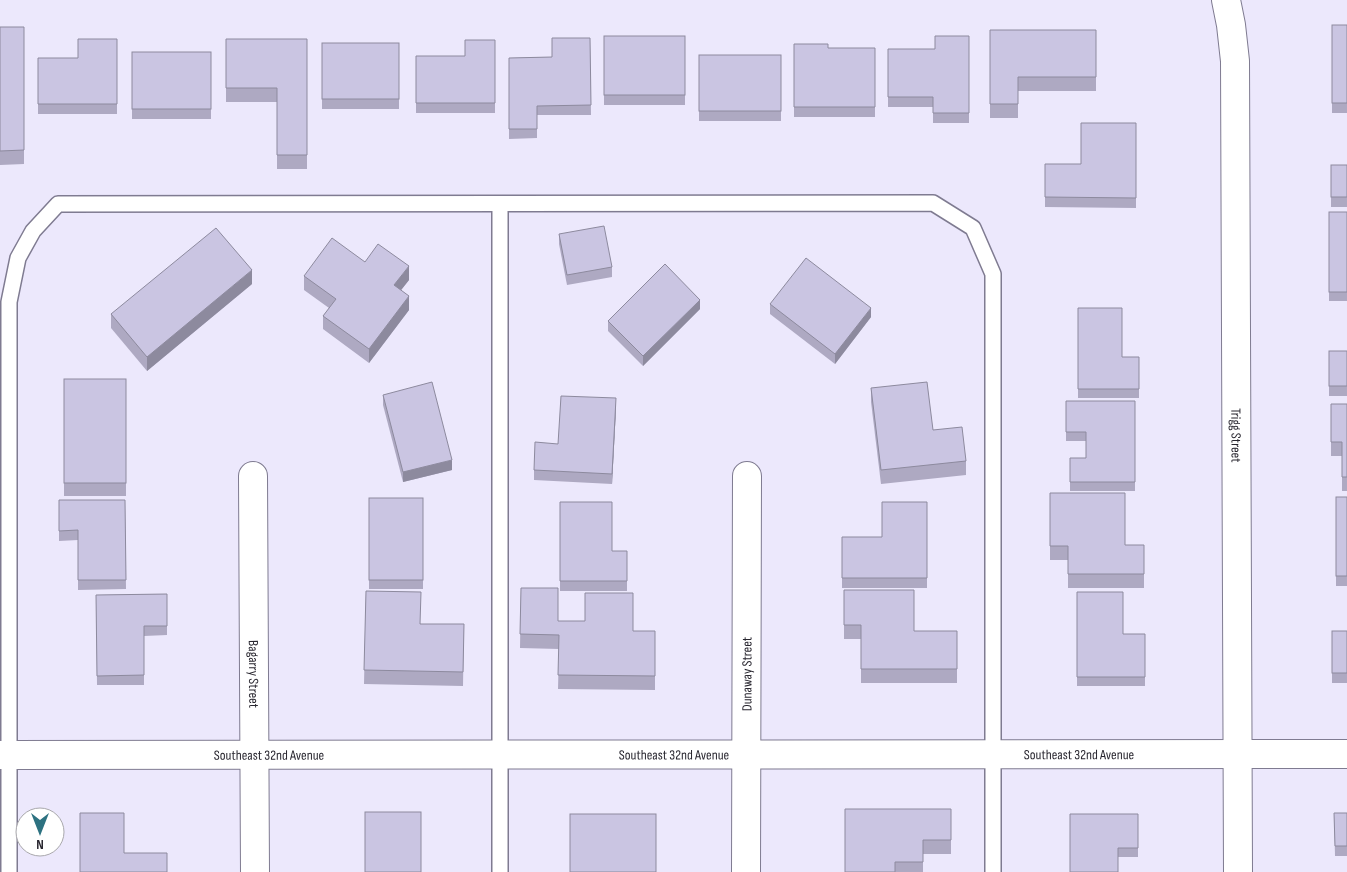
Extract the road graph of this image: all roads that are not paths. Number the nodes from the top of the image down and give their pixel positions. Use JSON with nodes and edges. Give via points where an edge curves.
{"nodes":[{"id":1,"x":1226,"y":0,"type":"edge"},
{"id":2,"x":500,"y":204,"type":"junction"},
{"id":3,"x":253,"y":476,"type":"dead end"},
{"id":4,"x":746,"y":476,"type":"dead end"},
{"id":5,"x":500,"y":754,"type":"junction"},
{"id":6,"x":746,"y":754,"type":"junction"},
{"id":7,"x":993,"y":754,"type":"junction"},
{"id":8,"x":1238,"y":754,"type":"junction"},
{"id":9,"x":1347,"y":754,"type":"edge"},
{"id":10,"x":5,"y":755,"type":"edge"},
{"id":11,"x":255,"y":755,"type":"junction"},
{"id":12,"x":9,"y":872,"type":"edge"},
{"id":13,"x":255,"y":872,"type":"edge"},
{"id":14,"x":500,"y":872,"type":"edge"},
{"id":15,"x":746,"y":872,"type":"edge"},
{"id":16,"x":993,"y":872,"type":"edge"},
{"id":17,"x":1238,"y":872,"type":"edge"}],
"edges":[{"from":1,"to":8,"type":"street","name":"Trigg Street","via":[[1235,61]]},
{"from":2,"to":5,"type":"lane"},
{"from":2,"to":7,"type":"lane","via":[[933,203],[973,228],[993,274]]},
{"from":2,"to":10,"type":"lane","via":[[58,204],[33,231],[18,258],[9,302]]},
{"from":3,"to":11,"type":"street","name":"Bagarry Street"},
{"from":4,"to":6,"type":"street","name":"Dunaway Street"},
{"from":5,"to":6,"type":"street","name":"Southeast 32nd Avenue"},
{"from":5,"to":11,"type":"street","name":"Southeast 32nd Avenue"},
{"from":5,"to":14,"type":"lane"},
{"from":6,"to":7,"type":"street","name":"Southeast 32nd Avenue"},
{"from":6,"to":15,"type":"street","name":"Dunaway Street"},
{"from":7,"to":8,"type":"street","name":"Southeast 32nd Avenue"},
{"from":7,"to":16,"type":"lane"},
{"from":8,"to":9,"type":"street","name":"Southeast 32nd Avenue"},
{"from":8,"to":17,"type":"street","name":"Trigg Street"},
{"from":10,"to":11,"type":"street","name":"Southeast 32nd Avenue"},
{"from":10,"to":12,"type":"lane"},
{"from":11,"to":13,"type":"street","name":"Bagarry Street"}]}
